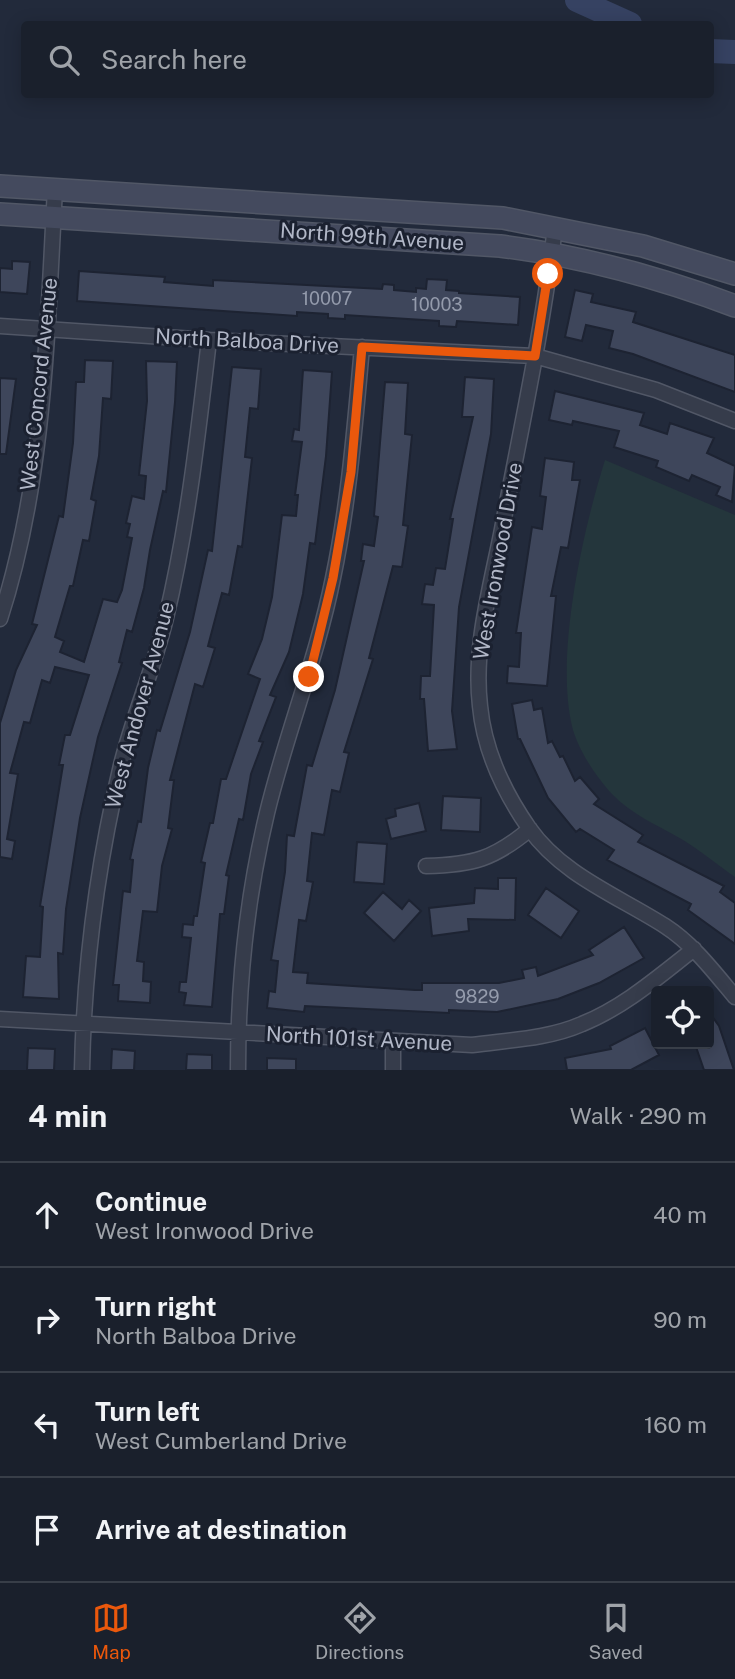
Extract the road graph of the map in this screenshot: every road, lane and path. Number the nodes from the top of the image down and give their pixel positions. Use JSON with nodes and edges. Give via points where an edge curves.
{"nodes":[{"id":1,"x":0,"y":186,"type":"edge"},
{"id":2,"x":55,"y":189,"type":"junction"},
{"id":3,"x":0,"y":214,"type":"edge"},
{"id":4,"x":54,"y":218,"type":"junction"},
{"id":5,"x":555,"y":227,"type":"junction"},
{"id":6,"x":552,"y":252,"type":"junction"},
{"id":7,"x":735,"y":274,"type":"edge"},
{"id":8,"x":735,"y":306,"type":"edge"},
{"id":9,"x":0,"y":326,"type":"edge"},
{"id":10,"x":48,"y":329,"type":"junction"},
{"id":11,"x":209,"y":340,"type":"junction"},
{"id":12,"x":362,"y":347,"type":"junction"},
{"id":13,"x":535,"y":356,"type":"junction"},
{"id":14,"x":735,"y":421,"type":"edge"},
{"id":15,"x":0,"y":619,"type":"edge"},
{"id":16,"x":530,"y":829,"type":"junction"},
{"id":17,"x":426,"y":866,"type":"dead end"},
{"id":18,"x":694,"y":949,"type":"junction"},
{"id":19,"x":735,"y":997,"type":"edge"},
{"id":20,"x":0,"y":1019,"type":"edge"},
{"id":21,"x":83,"y":1022,"type":"junction"},
{"id":22,"x":238,"y":1031,"type":"junction"},
{"id":23,"x":393,"y":1041,"type":"junction"},
{"id":24,"x":82,"y":1070,"type":"edge"},
{"id":25,"x":237,"y":1070,"type":"edge"},
{"id":26,"x":393,"y":1070,"type":"edge"}],
"edges":[{"from":1,"to":2,"type":"main road","name":"North 99th Avenue"},
{"from":2,"to":4,"type":"street","name":"West Concord Avenue"},
{"from":2,"to":5,"type":"main road","name":"North 99th Avenue","via":[[446,212]]},
{"from":3,"to":4,"type":"main road","name":"North 99th Avenue"},
{"from":4,"to":6,"type":"main road","name":"North 99th Avenue","via":[[431,240]]},
{"from":4,"to":10,"type":"street","name":"West Concord Avenue"},
{"from":5,"to":6,"type":"street","name":"West Ironwood Drive"},
{"from":5,"to":7,"type":"main road","name":"North 99th Avenue","via":[[643,246]]},
{"from":6,"to":8,"type":"main road","name":"North 99th Avenue","via":[[642,273]]},
{"from":6,"to":13,"type":"street","name":"West Ironwood Drive"},
{"from":9,"to":10,"type":"street","name":"North Balboa Drive"},
{"from":10,"to":11,"type":"street","name":"North Balboa Drive"},
{"from":10,"to":15,"type":"street","name":"West Concord Avenue","via":[[32,477]]},
{"from":11,"to":12,"type":"street","name":"North Balboa Drive"},
{"from":11,"to":21,"type":"street","name":"West Andover Avenue","via":[[187,518],[165,620],[122,763],[104,844],[89,931]]},
{"from":12,"to":13,"type":"street","name":"North Balboa Drive"},
{"from":12,"to":22,"type":"street","via":[[351,472],[333,578],[309,677],[267,814],[243,958]]},
{"from":13,"to":14,"type":"street","name":"North Balboa Drive","via":[[656,390]]},
{"from":13,"to":16,"type":"street","name":"West Ironwood Drive","via":[[482,635],[479,675],[489,749],[500,780]]},
{"from":16,"to":17,"type":"street","via":[[488,858]]},
{"from":16,"to":18,"type":"street","name":"West Ironwood Drive","via":[[558,859],[589,882],[667,927]]},
{"from":18,"to":19,"type":"street","name":"West Ironwood Drive"},
{"from":18,"to":23,"type":"street","name":"North 101st Avenue","via":[[626,1001],[582,1025],[471,1045]]},
{"from":20,"to":21,"type":"street","name":"North 101st Avenue"},
{"from":21,"to":22,"type":"street","name":"North 101st Avenue"},
{"from":21,"to":24,"type":"street","name":"West Andover Avenue"},
{"from":22,"to":23,"type":"street","name":"North 101st Avenue"},
{"from":22,"to":25,"type":"street"},
{"from":23,"to":26,"type":"street"}]}
